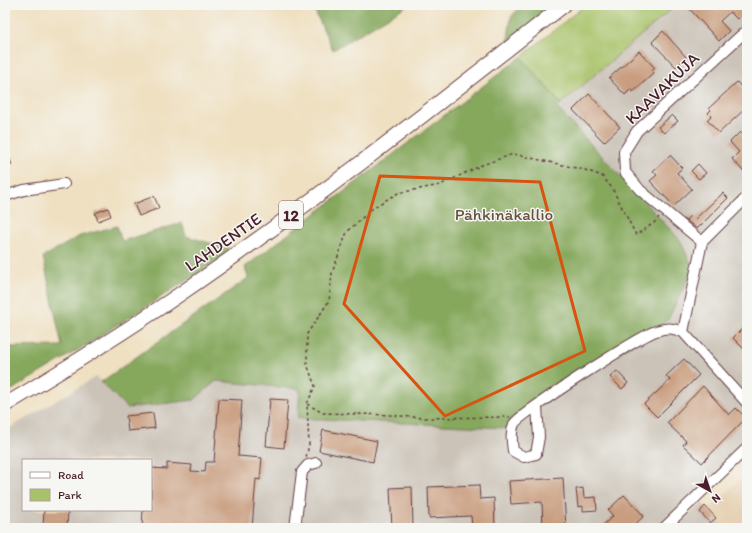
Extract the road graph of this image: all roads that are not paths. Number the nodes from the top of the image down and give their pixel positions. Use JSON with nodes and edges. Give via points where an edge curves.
{"nodes":[{"id":1,"x":564,"y":5,"type":"edge"},
{"id":2,"x":747,"y":30,"type":"edge"},
{"id":3,"x":64,"y":184,"type":"dead end"},
{"id":4,"x":5,"y":196,"type":"edge"},
{"id":5,"x":747,"y":197,"type":"edge"},
{"id":6,"x":702,"y":242,"type":"junction"},
{"id":7,"x":683,"y":332,"type":"junction"},
{"id":8,"x":747,"y":403,"type":"edge"},
{"id":9,"x":5,"y":405,"type":"edge"},
{"id":10,"x":537,"y":407,"type":"junction"},
{"id":11,"x":747,"y":448,"type":"edge"},
{"id":12,"x":316,"y":463,"type":"dead end"},
{"id":13,"x":295,"y":528,"type":"edge"},
{"id":14,"x":664,"y":528,"type":"edge"}],
"edges":[{"from":1,"to":9,"type":"highway","name":"LAHDENTIE","number":"12","via":[[408,128],[278,224],[139,321]]},
{"from":2,"to":6,"type":"street","name":"KAAVAKUJA","via":[[637,131],[624,152],[625,172],[640,190]]},
{"from":3,"to":4,"type":"street","via":[[24,190]]},
{"from":5,"to":6,"type":"street"},
{"from":6,"to":7,"type":"street"},
{"from":7,"to":8,"type":"street"},
{"from":7,"to":10,"type":"street","via":[[670,328],[636,340],[551,395]]},
{"from":10,"to":10,"type":"street","via":[[515,423],[512,436],[513,451],[524,457],[536,454],[539,437]]},
{"from":11,"to":14,"type":"street"},
{"from":12,"to":13,"type":"street","via":[[308,465],[302,472]]}]}
